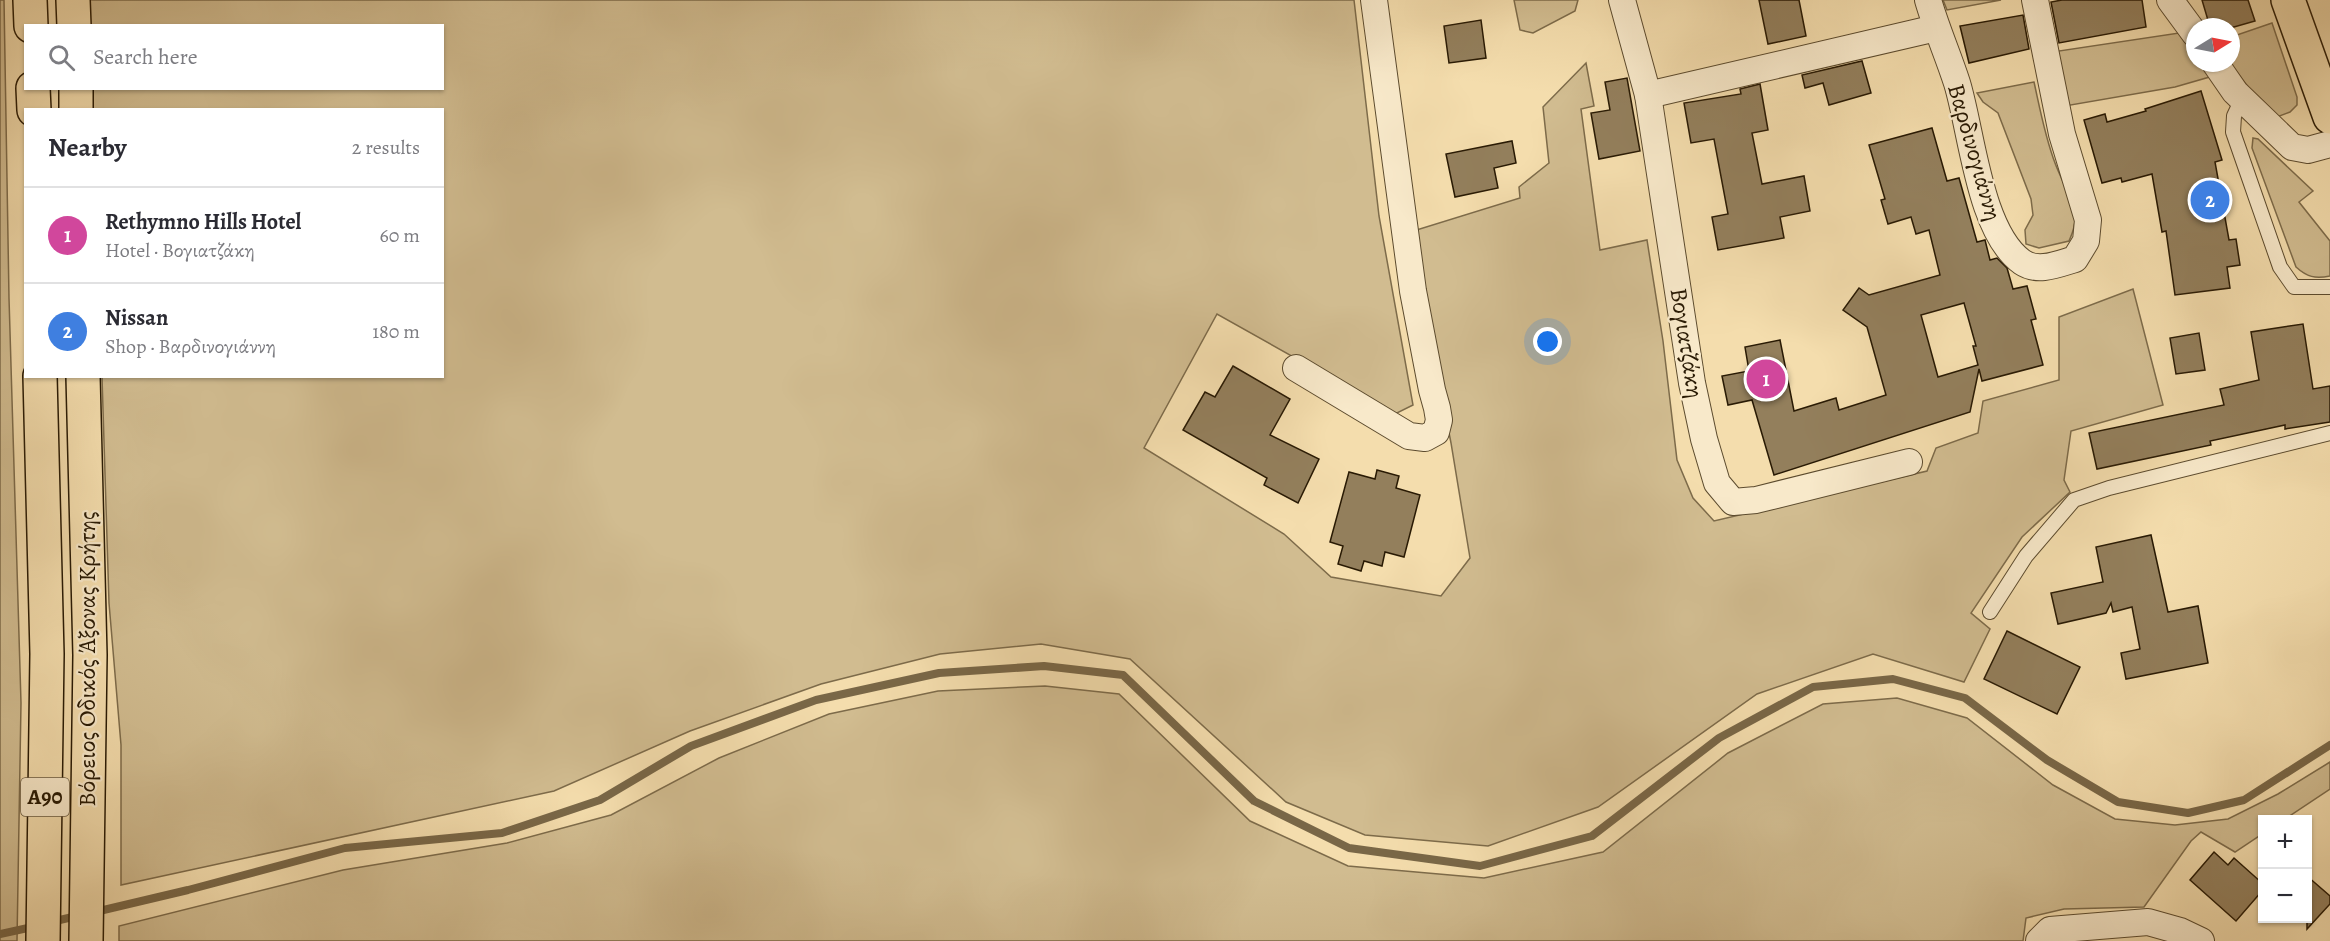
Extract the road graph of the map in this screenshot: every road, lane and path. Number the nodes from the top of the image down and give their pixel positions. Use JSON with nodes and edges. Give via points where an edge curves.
{"nodes":[{"id":1,"x":30,"y":0,"type":"edge"},
{"id":2,"x":74,"y":0,"type":"edge"},
{"id":3,"x":1374,"y":0,"type":"edge"},
{"id":4,"x":1622,"y":0,"type":"edge"},
{"id":5,"x":1928,"y":0,"type":"edge"},
{"id":6,"x":2035,"y":0,"type":"edge"},
{"id":7,"x":2170,"y":0,"type":"edge"},
{"id":8,"x":2288,"y":0,"type":"edge"},
{"id":9,"x":2186,"y":22,"type":"edge"},
{"id":10,"x":32,"y":24,"type":"edge"},
{"id":11,"x":74,"y":24,"type":"edge"},
{"id":12,"x":1936,"y":28,"type":"junction"},
{"id":13,"x":2222,"y":72,"type":"edge"},
{"id":14,"x":33,"y":90,"type":"edge"},
{"id":15,"x":76,"y":90,"type":"edge"},
{"id":16,"x":1648,"y":95,"type":"junction"},
{"id":17,"x":2242,"y":99,"type":"junction"},
{"id":18,"x":34,"y":108,"type":"edge"},
{"id":19,"x":76,"y":108,"type":"edge"},
{"id":20,"x":2330,"y":117,"type":"edge"},
{"id":21,"x":2330,"y":144,"type":"edge"},
{"id":22,"x":2330,"y":287,"type":"edge"},
{"id":23,"x":1296,"y":368,"type":"dead end"},
{"id":24,"x":40,"y":378,"type":"edge"},
{"id":25,"x":83,"y":378,"type":"edge"},
{"id":26,"x":2330,"y":433,"type":"edge"},
{"id":27,"x":1909,"y":462,"type":"dead end"},
{"id":28,"x":1990,"y":612,"type":"dead end"},
{"id":29,"x":43,"y":941,"type":"edge"},
{"id":30,"x":86,"y":941,"type":"edge"},
{"id":31,"x":2039,"y":941,"type":"edge"},
{"id":32,"x":2201,"y":941,"type":"edge"}],
"edges":[{"from":1,"to":10,"type":"main road"},
{"from":2,"to":11,"type":"main road"},
{"from":3,"to":23,"type":"street","via":[[1413,291],[1439,420],[1436,432],[1425,438],[1409,436]]},
{"from":4,"to":16,"type":"street","name":"Βογιατζάκη"},
{"from":5,"to":12,"type":"street","name":"Βαρδινογιάννη"},
{"from":6,"to":12,"type":"street","name":"Βαρδινογιάννη","via":[[2062,134],[2088,220],[2086,242],[2075,260],[2042,268],[2023,263],[2002,242],[1986,202],[1957,83]]},
{"from":7,"to":9,"type":"street"},
{"from":8,"to":20,"type":"main road"},
{"from":12,"to":16,"type":"street"},
{"from":13,"to":17,"type":"street"},
{"from":14,"to":18,"type":"main road"},
{"from":15,"to":19,"type":"main road"},
{"from":16,"to":27,"type":"street","name":"Βογιατζάκη","via":[[1692,383],[1717,483],[1733,502],[1756,500]]},
{"from":17,"to":21,"type":"street","via":[[2292,147],[2308,150]]},
{"from":17,"to":22,"type":"lane","via":[[2234,116],[2233,132],[2280,267],[2294,287]]},
{"from":24,"to":29,"type":"main road","name":"Βόρειος Οδικός Άξονας Κρήτης","number":"Α90","via":[[47,654]]},
{"from":25,"to":30,"type":"main road","name":"Βόρειος Οδικός Άξονας Κρήτης","number":"Α90","via":[[90,655]]},
{"from":26,"to":28,"type":"lane","via":[[2074,500],[2026,556]]},
{"from":31,"to":32,"type":"street","via":[[2050,930],[2148,922]]}]}
